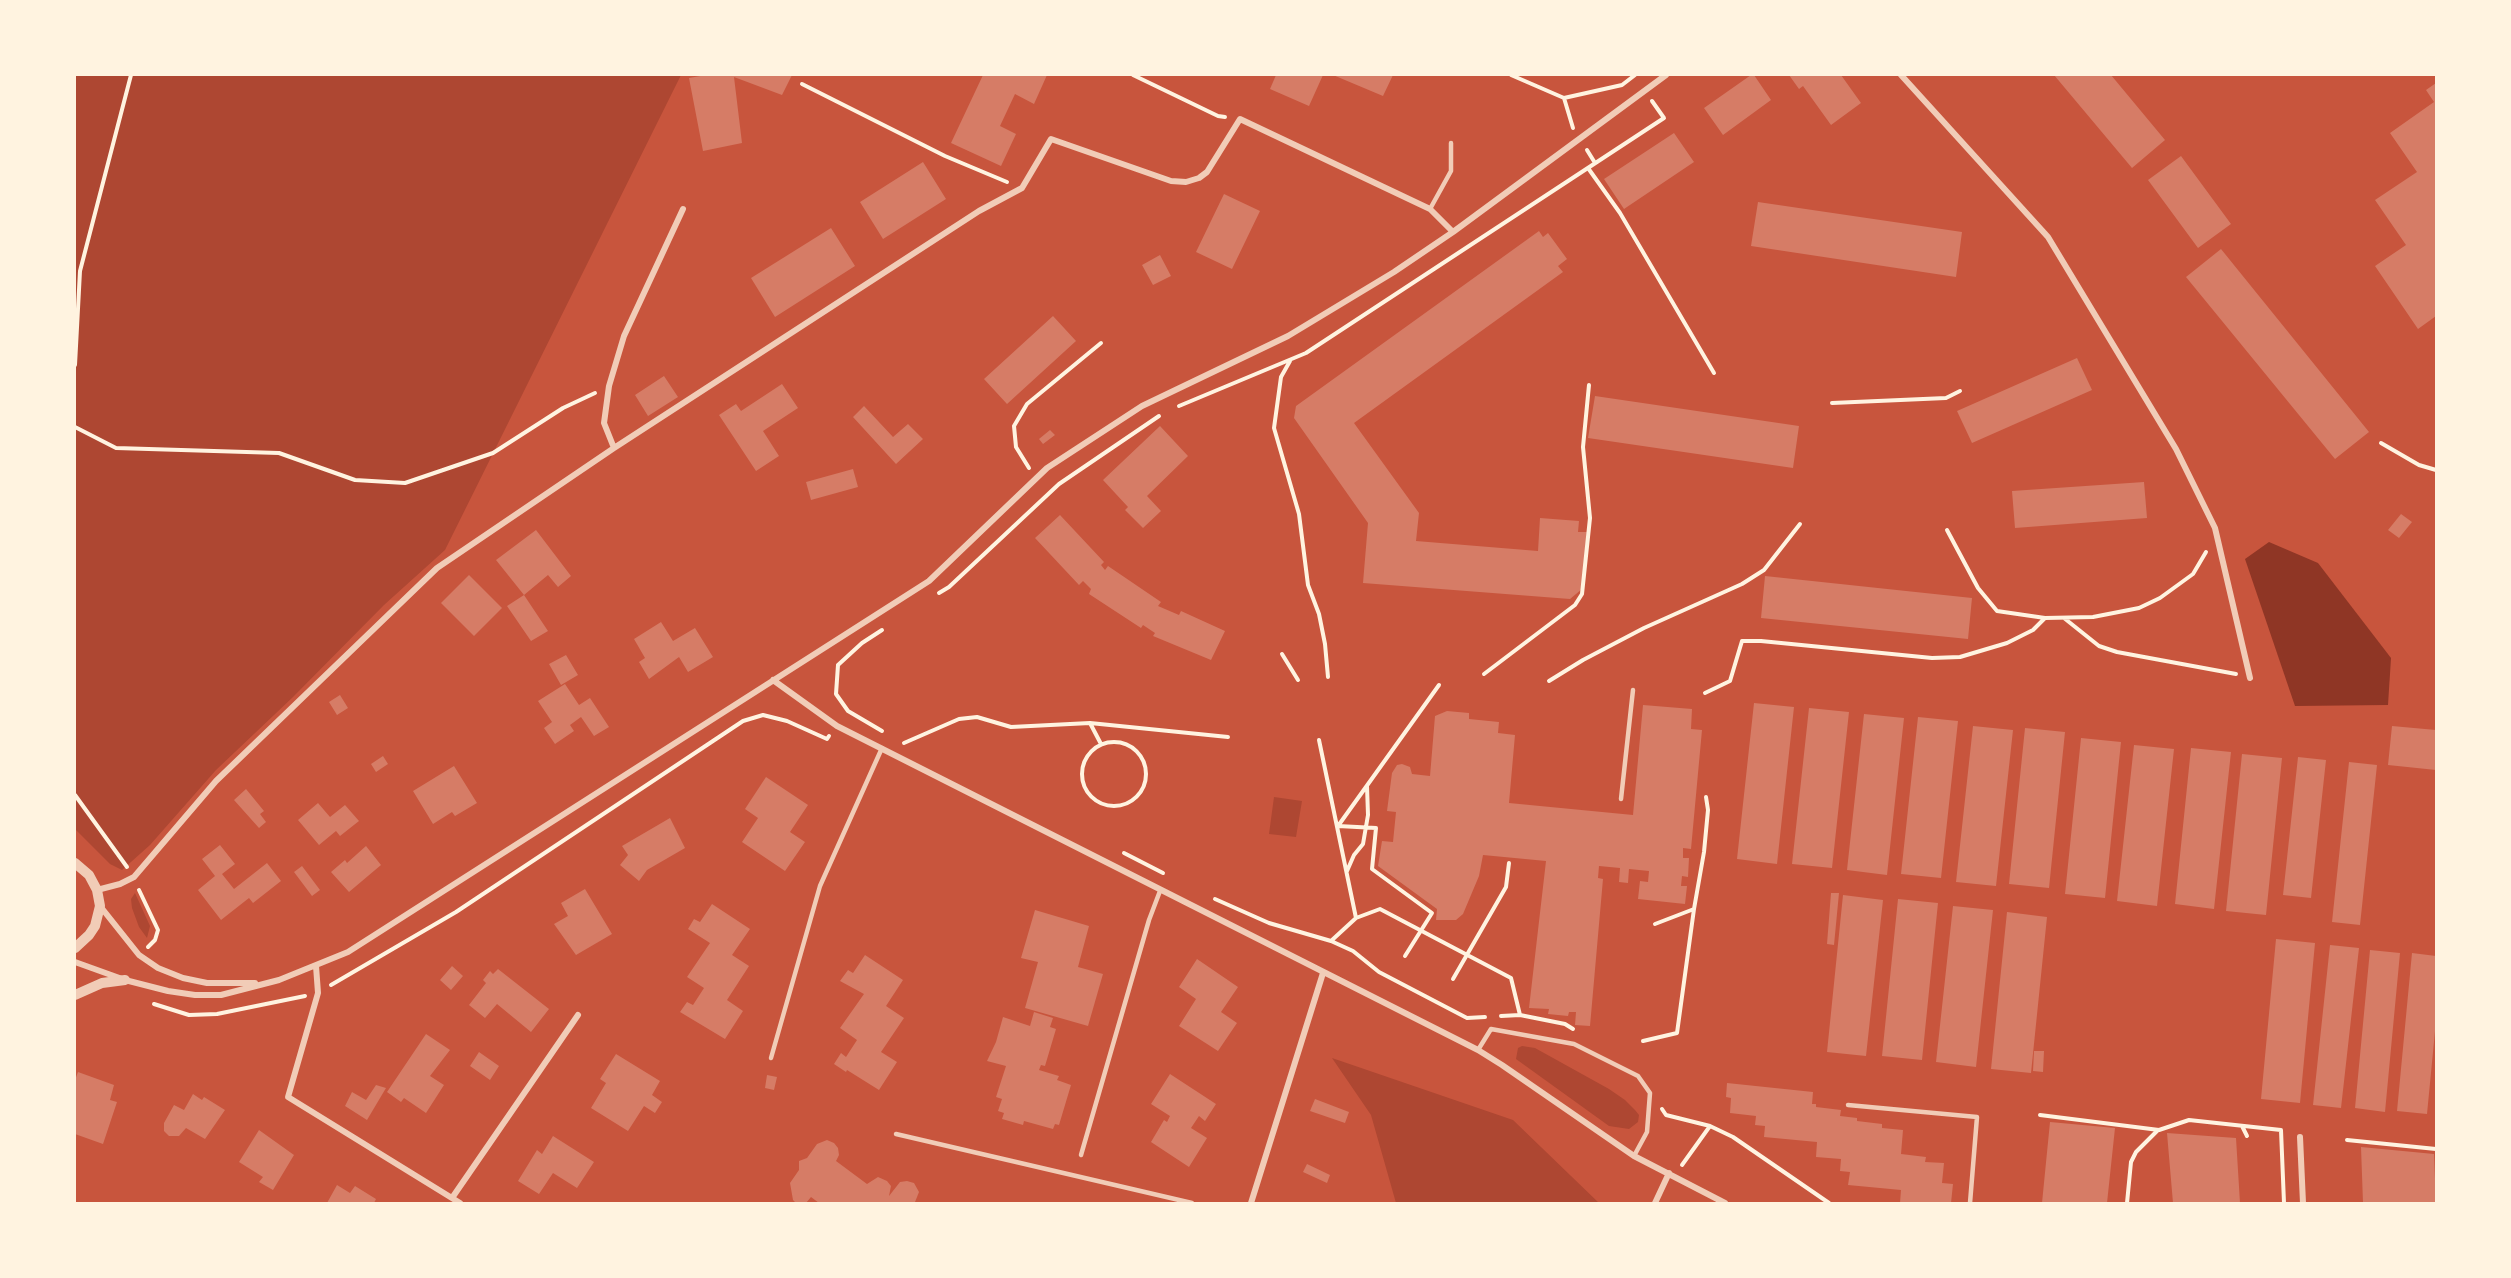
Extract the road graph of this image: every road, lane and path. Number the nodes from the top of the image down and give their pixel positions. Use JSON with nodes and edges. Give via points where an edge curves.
{"nodes":[{"id":1,"x":131,"y":75,"type":"edge"},
{"id":2,"x":1133,"y":75,"type":"edge"},
{"id":3,"x":1511,"y":75,"type":"edge"},
{"id":4,"x":1636,"y":75,"type":"edge"},
{"id":5,"x":1666,"y":75,"type":"edge"},
{"id":6,"x":1901,"y":75,"type":"edge"},
{"id":7,"x":802,"y":84,"type":"dead end"},
{"id":8,"x":1646,"y":92,"type":"junction"},
{"id":9,"x":1240,"y":119,"type":"junction"},
{"id":10,"x":1451,"y":143,"type":"dead end"},
{"id":11,"x":1588,"y":168,"type":"junction"},
{"id":12,"x":1022,"y":188,"type":"junction"},
{"id":13,"x":683,"y":209,"type":"dead end"},
{"id":14,"x":1430,"y":209,"type":"junction"},
{"id":15,"x":1453,"y":232,"type":"junction"},
{"id":16,"x":1101,"y":343,"type":"dead end"},
{"id":17,"x":1291,"y":360,"type":"junction"},
{"id":18,"x":75,"y":365,"type":"edge"},
{"id":19,"x":1714,"y":373,"type":"dead end"},
{"id":20,"x":1589,"y":385,"type":"dead end"},
{"id":21,"x":609,"y":386,"type":"junction"},
{"id":22,"x":1960,"y":391,"type":"dead end"},
{"id":23,"x":1832,"y":403,"type":"dead end"},
{"id":24,"x":1172,"y":409,"type":"dead end"},
{"id":25,"x":1162,"y":413,"type":"dead end"},
{"id":26,"x":75,"y":427,"type":"edge"},
{"id":27,"x":2382,"y":443,"type":"dead end"},
{"id":28,"x":614,"y":448,"type":"junction"},
{"id":29,"x":2436,"y":470,"type":"edge"},
{"id":30,"x":1038,"y":478,"type":"junction"},
{"id":31,"x":1800,"y":525,"type":"dead end"},
{"id":32,"x":2215,"y":528,"type":"junction"},
{"id":33,"x":1947,"y":530,"type":"dead end"},
{"id":34,"x":929,"y":600,"type":"dead end"},
{"id":35,"x":2045,"y":618,"type":"junction"},
{"id":36,"x":2064,"y":618,"type":"junction"},
{"id":37,"x":891,"y":625,"type":"dead end"},
{"id":38,"x":1282,"y":654,"type":"dead end"},
{"id":39,"x":1484,"y":674,"type":"dead end"},
{"id":40,"x":1328,"y":677,"type":"dead end"},
{"id":41,"x":2250,"y":678,"type":"joint"},
{"id":42,"x":773,"y":680,"type":"junction"},
{"id":43,"x":1298,"y":680,"type":"dead end"},
{"id":44,"x":1550,"y":681,"type":"dead end"},
{"id":45,"x":1439,"y":685,"type":"dead end"},
{"id":46,"x":1633,"y":690,"type":"dead end"},
{"id":47,"x":1705,"y":693,"type":"dead end"},
{"id":48,"x":1090,"y":723,"type":"junction"},
{"id":49,"x":885,"y":732,"type":"dead end"},
{"id":50,"x":1228,"y":737,"type":"dead end"},
{"id":51,"x":894,"y":738,"type":"dead end"},
{"id":52,"x":1319,"y":740,"type":"dead end"},
{"id":53,"x":904,"y":743,"type":"junction"},
{"id":54,"x":1101,"y":744,"type":"junction"},
{"id":55,"x":883,"y":748,"type":"junction"},
{"id":56,"x":914,"y":748,"type":"dead end"},
{"id":57,"x":1367,"y":785,"type":"junction"},
{"id":58,"x":1706,"y":797,"type":"dead end"},
{"id":59,"x":1621,"y":799,"type":"dead end"},
{"id":60,"x":1338,"y":826,"type":"junction"},
{"id":61,"x":1367,"y":828,"type":"junction"},
{"id":62,"x":1117,"y":850,"type":"dead end"},
{"id":63,"x":75,"y":855,"type":"edge"},
{"id":64,"x":75,"y":863,"type":"edge"},
{"id":65,"x":1509,"y":863,"type":"dead end"},
{"id":66,"x":1347,"y":872,"type":"junction"},
{"id":67,"x":89,"y":875,"type":"junction"},
{"id":68,"x":1172,"y":878,"type":"dead end"},
{"id":69,"x":97,"y":890,"type":"junction"},
{"id":70,"x":1160,"y":891,"type":"junction"},
{"id":71,"x":1214,"y":898,"type":"dead end"},
{"id":72,"x":100,"y":906,"type":"junction"},
{"id":73,"x":1694,"y":909,"type":"junction"},
{"id":74,"x":1356,"y":918,"type":"junction"},
{"id":75,"x":1655,"y":924,"type":"dead end"},
{"id":76,"x":1421,"y":931,"type":"junction"},
{"id":77,"x":89,"y":935,"type":"junction"},
{"id":78,"x":1331,"y":941,"type":"junction"},
{"id":79,"x":75,"y":948,"type":"edge"},
{"id":80,"x":1467,"y":955,"type":"junction"},
{"id":81,"x":1406,"y":956,"type":"dead end"},
{"id":82,"x":75,"y":960,"type":"edge"},
{"id":83,"x":316,"y":966,"type":"junction"},
{"id":84,"x":1323,"y":973,"type":"junction"},
{"id":85,"x":1453,"y":979,"type":"dead end"},
{"id":86,"x":125,"y":980,"type":"junction"},
{"id":87,"x":279,"y":980,"type":"junction"},
{"id":88,"x":75,"y":995,"type":"edge"},
{"id":89,"x":578,"y":1015,"type":"dead end"},
{"id":90,"x":1520,"y":1015,"type":"junction"},
{"id":91,"x":1497,"y":1016,"type":"dead end"},
{"id":92,"x":1487,"y":1017,"type":"dead end"},
{"id":93,"x":1583,"y":1034,"type":"dead end"},
{"id":94,"x":1643,"y":1041,"type":"dead end"},
{"id":95,"x":1478,"y":1050,"type":"junction"},
{"id":96,"x":771,"y":1058,"type":"dead end"},
{"id":97,"x":1650,"y":1093,"type":"junction"},
{"id":98,"x":1848,"y":1105,"type":"dead end"},
{"id":99,"x":2040,"y":1115,"type":"dead end"},
{"id":100,"x":1710,"y":1126,"type":"junction"},
{"id":101,"x":2242,"y":1126,"type":"junction"},
{"id":102,"x":2159,"y":1130,"type":"junction"},
{"id":103,"x":896,"y":1134,"type":"dead end"},
{"id":104,"x":2247,"y":1136,"type":"dead end"},
{"id":105,"x":2300,"y":1137,"type":"dead end"},
{"id":106,"x":2347,"y":1140,"type":"dead end"},
{"id":107,"x":2436,"y":1149,"type":"edge"},
{"id":108,"x":1081,"y":1155,"type":"dead end"},
{"id":109,"x":1634,"y":1156,"type":"junction"},
{"id":110,"x":1669,"y":1173,"type":"junction"},
{"id":111,"x":452,"y":1198,"type":"junction"},
{"id":112,"x":460,"y":1203,"type":"edge"},
{"id":113,"x":1192,"y":1203,"type":"edge"},
{"id":114,"x":1251,"y":1203,"type":"edge"},
{"id":115,"x":1655,"y":1203,"type":"edge"},
{"id":116,"x":1725,"y":1203,"type":"edge"},
{"id":117,"x":1829,"y":1203,"type":"edge"},
{"id":118,"x":1970,"y":1203,"type":"edge"},
{"id":119,"x":2127,"y":1203,"type":"edge"},
{"id":120,"x":2284,"y":1203,"type":"edge"},
{"id":121,"x":2303,"y":1203,"type":"edge"}],
"edges":[{"from":1,"to":18,"type":"path","via":[[80,271]]},
{"from":2,"to":9,"type":"path","via":[[1218,116]]},
{"from":3,"to":4,"type":"path","via":[[1563,98],[1622,85]]},
{"from":4,"to":8,"type":"path"},
{"from":5,"to":8,"type":"street"},
{"from":6,"to":32,"type":"street","via":[[2048,237],[2176,448]]},
{"from":7,"to":12,"type":"path","via":[[945,156]]},
{"from":8,"to":11,"type":"path","via":[[1664,118]]},
{"from":8,"to":15,"type":"street"},
{"from":9,"to":12,"type":"street","via":[[1207,172],[1199,178],[1171,181],[1051,139]]},
{"from":9,"to":14,"type":"street"},
{"from":10,"to":14,"type":"lane","via":[[1451,171]]},
{"from":11,"to":17,"type":"path"},
{"from":11,"to":19,"type":"path","via":[[1620,213]]},
{"from":12,"to":28,"type":"street","via":[[979,211]]},
{"from":13,"to":21,"type":"street","via":[[624,336]]},
{"from":14,"to":15,"type":"street"},
{"from":15,"to":30,"type":"street","via":[[1288,336],[1142,406],[1047,468]]},
{"from":16,"to":30,"type":"path","via":[[1027,404],[1014,426],[1016,447]]},
{"from":17,"to":24,"type":"path"},
{"from":17,"to":40,"type":"path","via":[[1281,377],[1274,428],[1299,514],[1308,585],[1323,634]]},
{"from":20,"to":39,"type":"path","via":[[1583,447],[1590,518],[1582,594],[1575,605]]},
{"from":21,"to":26,"type":"path","via":[[563,408],[493,453],[405,483],[355,480],[279,453],[117,448]]},
{"from":21,"to":28,"type":"street","via":[[604,423]]},
{"from":22,"to":23,"type":"path","via":[[1946,398]]},
{"from":25,"to":34,"type":"path","via":[[1059,484],[949,587]]},
{"from":27,"to":29,"type":"path","via":[[2419,465]]},
{"from":28,"to":69,"type":"street","via":[[437,568],[216,781],[134,877]]},
{"from":30,"to":42,"type":"street","via":[[928,581]]},
{"from":31,"to":44,"type":"path","via":[[1764,570],[1742,584],[1644,628]]},
{"from":32,"to":36,"type":"path","via":[[2193,574],[2160,598],[2139,608]]},
{"from":32,"to":41,"type":"street"},
{"from":33,"to":35,"type":"path","via":[[1978,588],[1996,611]]},
{"from":35,"to":36,"type":"path"},
{"from":35,"to":47,"type":"path","via":[[2033,630],[2007,643],[1960,657],[1932,658],[1742,641],[1730,681]]},
{"from":36,"to":41,"type":"path","via":[[2099,646],[2116,652]]},
{"from":37,"to":49,"type":"path","via":[[838,665],[836,694],[848,711]]},
{"from":38,"to":43,"type":"path"},
{"from":42,"to":55,"type":"street","via":[[837,726]]},
{"from":42,"to":83,"type":"street","via":[[348,952]]},
{"from":45,"to":57,"type":"path"},
{"from":46,"to":59,"type":"lane"},
{"from":48,"to":50,"type":"path"},
{"from":48,"to":53,"type":"path","via":[[1011,727],[977,717],[958,719]]},
{"from":48,"to":54,"type":"path"},
{"from":51,"to":53,"type":"path"},
{"from":52,"to":60,"type":"path"},
{"from":53,"to":56,"type":"path"},
{"from":54,"to":54,"type":"path","via":[[1085,758],[1084,788],[1098,803],[1129,803],[1144,787],[1145,765],[1140,755],[1122,742]]},
{"from":55,"to":70,"type":"street"},
{"from":55,"to":96,"type":"lane","via":[[820,886]]},
{"from":57,"to":60,"type":"path"},
{"from":57,"to":61,"type":"path"},
{"from":58,"to":73,"type":"path","via":[[1704,852]]},
{"from":60,"to":61,"type":"path"},
{"from":60,"to":66,"type":"path"},
{"from":61,"to":66,"type":"path"},
{"from":61,"to":76,"type":"path","via":[[1376,828],[1372,869],[1432,913]]},
{"from":62,"to":68,"type":"path"},
{"from":63,"to":67,"type":"street"},
{"from":64,"to":67,"type":"street"},
{"from":65,"to":80,"type":"path","via":[[1506,887]]},
{"from":66,"to":74,"type":"path"},
{"from":67,"to":69,"type":"street"},
{"from":69,"to":72,"type":"street"},
{"from":70,"to":84,"type":"street"},
{"from":70,"to":108,"type":"lane"},
{"from":71,"to":78,"type":"path","via":[[1269,923]]},
{"from":72,"to":77,"type":"street"},
{"from":72,"to":87,"type":"street","via":[[139,955],[158,968],[207,983],[243,985]]},
{"from":73,"to":75,"type":"path"},
{"from":73,"to":94,"type":"path","via":[[1677,1033]]},
{"from":74,"to":76,"type":"path","via":[[1380,909]]},
{"from":74,"to":78,"type":"path"},
{"from":76,"to":80,"type":"path"},
{"from":76,"to":81,"type":"path"},
{"from":77,"to":79,"type":"street"},
{"from":77,"to":82,"type":"street"},
{"from":78,"to":92,"type":"path","via":[[1353,951],[1389,978],[1467,1018]]},
{"from":80,"to":85,"type":"path"},
{"from":80,"to":90,"type":"path","via":[[1512,978]]},
{"from":82,"to":86,"type":"street"},
{"from":83,"to":87,"type":"street"},
{"from":83,"to":111,"type":"street","via":[[318,993],[288,1097]]},
{"from":84,"to":95,"type":"street"},
{"from":84,"to":114,"type":"street"},
{"from":86,"to":87,"type":"street","via":[[195,995],[221,995]]},
{"from":86,"to":88,"type":"street","via":[[102,983]]},
{"from":89,"to":111,"type":"street"},
{"from":90,"to":91,"type":"path"},
{"from":90,"to":93,"type":"path","via":[[1565,1024]]},
{"from":95,"to":97,"type":"lane","via":[[1491,1029],[1574,1044],[1638,1076]]},
{"from":95,"to":109,"type":"street"},
{"from":97,"to":100,"type":"path","via":[[1666,1114]]},
{"from":97,"to":109,"type":"lane","via":[[1647,1132]]},
{"from":98,"to":118,"type":"lane","via":[[1977,1117]]},
{"from":99,"to":102,"type":"path"},
{"from":100,"to":110,"type":"path","via":[[1683,1165]]},
{"from":100,"to":117,"type":"path","via":[[1733,1137]]},
{"from":101,"to":102,"type":"path","via":[[2189,1120]]},
{"from":101,"to":104,"type":"path"},
{"from":101,"to":120,"type":"path","via":[[2281,1130]]},
{"from":102,"to":119,"type":"path","via":[[2131,1162]]},
{"from":103,"to":113,"type":"lane"},
{"from":105,"to":121,"type":"street"},
{"from":106,"to":107,"type":"path"},
{"from":109,"to":110,"type":"street"},
{"from":110,"to":115,"type":"street"},
{"from":110,"to":116,"type":"street"},
{"from":111,"to":112,"type":"street"}]}
